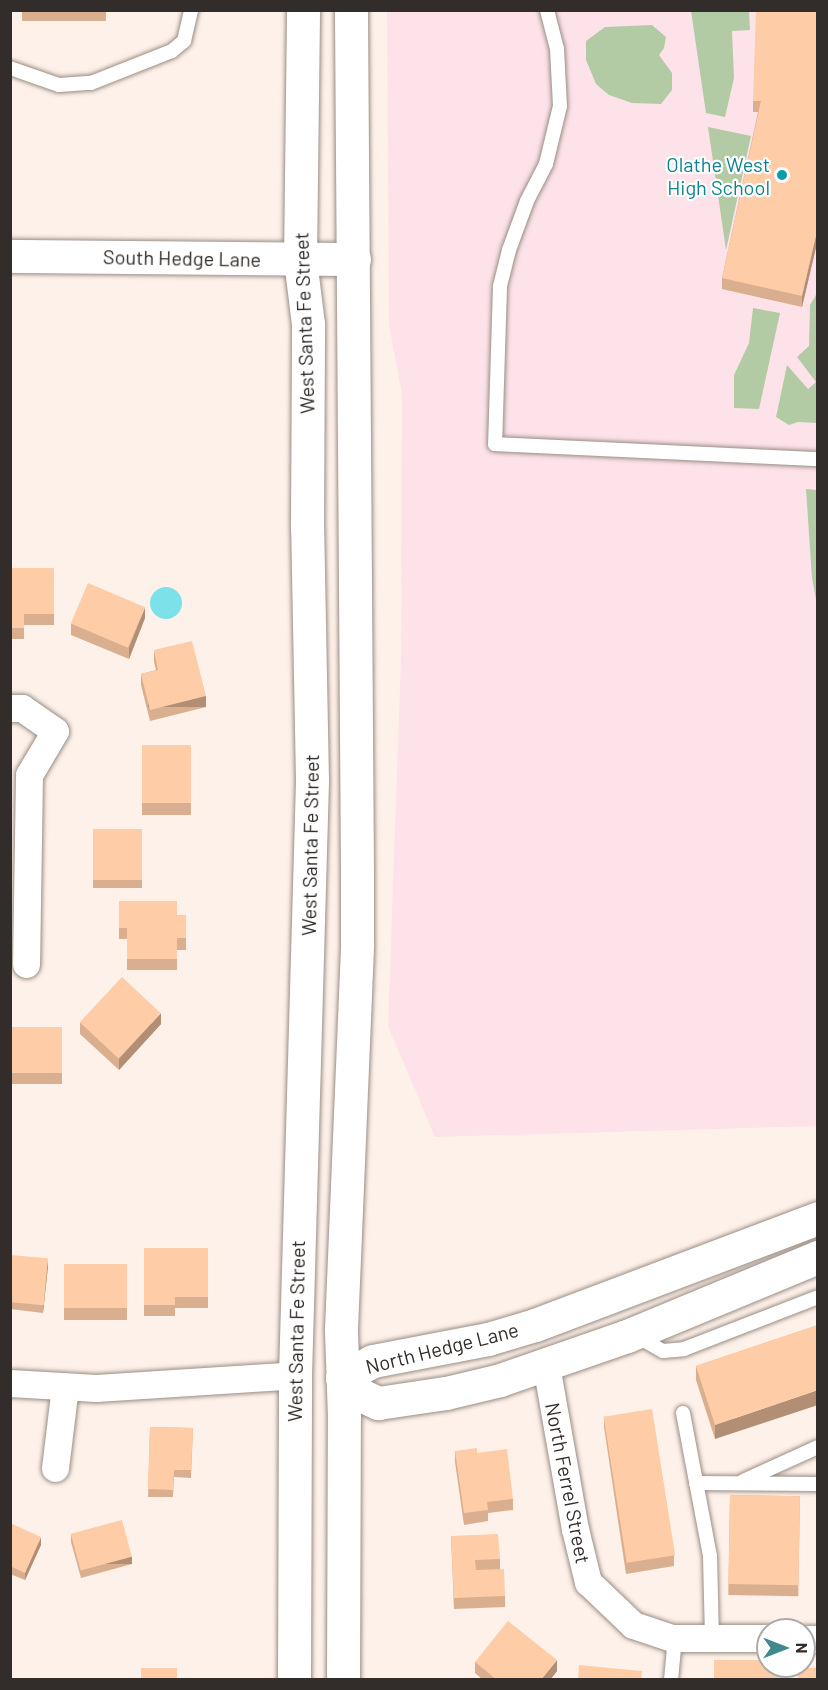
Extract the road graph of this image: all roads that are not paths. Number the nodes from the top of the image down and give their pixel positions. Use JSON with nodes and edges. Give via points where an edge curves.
{"nodes":[{"id":1,"x":191,"y":10,"type":"edge"},
{"id":2,"x":303,"y":10,"type":"edge"},
{"id":3,"x":351,"y":10,"type":"edge"},
{"id":4,"x":547,"y":10,"type":"edge"},
{"id":5,"x":10,"y":68,"type":"edge"},
{"id":6,"x":10,"y":256,"type":"edge"},
{"id":7,"x":354,"y":259,"type":"junction"},
{"id":8,"x":300,"y":260,"type":"junction"},
{"id":9,"x":818,"y":459,"type":"edge"},
{"id":10,"x":10,"y":708,"type":"edge"},
{"id":11,"x":26,"y":964,"type":"dead end"},
{"id":12,"x":818,"y":1218,"type":"edge"},
{"id":13,"x":818,"y":1257,"type":"edge"},
{"id":14,"x":818,"y":1296,"type":"edge"},
{"id":15,"x":633,"y":1334,"type":"junction"},
{"id":16,"x":546,"y":1365,"type":"junction"},
{"id":17,"x":295,"y":1375,"type":"junction"},
{"id":18,"x":342,"y":1378,"type":"junction"},
{"id":19,"x":10,"y":1383,"type":"edge"},
{"id":20,"x":65,"y":1387,"type":"junction"},
{"id":21,"x":683,"y":1413,"type":"dead end"},
{"id":22,"x":818,"y":1447,"type":"edge"},
{"id":23,"x":55,"y":1468,"type":"dead end"},
{"id":24,"x":696,"y":1483,"type":"junction"},
{"id":25,"x":740,"y":1483,"type":"junction"},
{"id":26,"x":818,"y":1484,"type":"edge"},
{"id":27,"x":675,"y":1638,"type":"junction"},
{"id":28,"x":712,"y":1638,"type":"junction"},
{"id":29,"x":756,"y":1638,"type":"edge"},
{"id":30,"x":294,"y":1680,"type":"edge"},
{"id":31,"x":343,"y":1680,"type":"edge"},
{"id":32,"x":671,"y":1680,"type":"edge"}],
"edges":[{"from":1,"to":5,"type":"lane","via":[[184,41],[172,51],[91,83],[60,85]]},
{"from":2,"to":8,"type":"street","name":"West Santa Fe Street"},
{"from":3,"to":7,"type":"street"},
{"from":4,"to":9,"type":"lane","via":[[556,49],[560,106],[546,164],[527,201],[500,287],[495,444]]},
{"from":6,"to":8,"type":"street","name":"South Hedge Lane"},
{"from":7,"to":8,"type":"street","name":"South Hedge Lane"},
{"from":7,"to":18,"type":"street","via":[[357,932]]},
{"from":8,"to":17,"type":"street","name":"West Santa Fe Street","via":[[308,324],[312,780]]},
{"from":10,"to":11,"type":"street","via":[[22,708],[55,731],[29,775]]},
{"from":12,"to":18,"type":"street","name":"North Hedge Lane","via":[[535,1325],[488,1339],[373,1361]]},
{"from":13,"to":15,"type":"street","name":"North Hedge Lane"},
{"from":14,"to":15,"type":"lane","via":[[684,1349],[663,1351]]},
{"from":15,"to":16,"type":"street","name":"North Hedge Lane"},
{"from":16,"to":18,"type":"street","name":"North Hedge Lane","via":[[446,1393],[378,1403]]},
{"from":16,"to":27,"type":"street","name":"North Ferrel Street","via":[[588,1582],[633,1625]]},
{"from":17,"to":18,"type":"street"},
{"from":17,"to":20,"type":"street"},
{"from":17,"to":30,"type":"street","name":"West Santa Fe Street"},
{"from":18,"to":31,"type":"street"},
{"from":19,"to":20,"type":"street"},
{"from":20,"to":23,"type":"street"},
{"from":21,"to":24,"type":"lane"},
{"from":22,"to":25,"type":"lane"},
{"from":24,"to":25,"type":"lane"},
{"from":24,"to":28,"type":"lane","via":[[710,1556]]},
{"from":25,"to":26,"type":"lane"},
{"from":27,"to":28,"type":"street","name":"North Ferrel Street"},
{"from":27,"to":32,"type":"lane"},
{"from":28,"to":29,"type":"street","name":"North Ferrel Street"}]}
